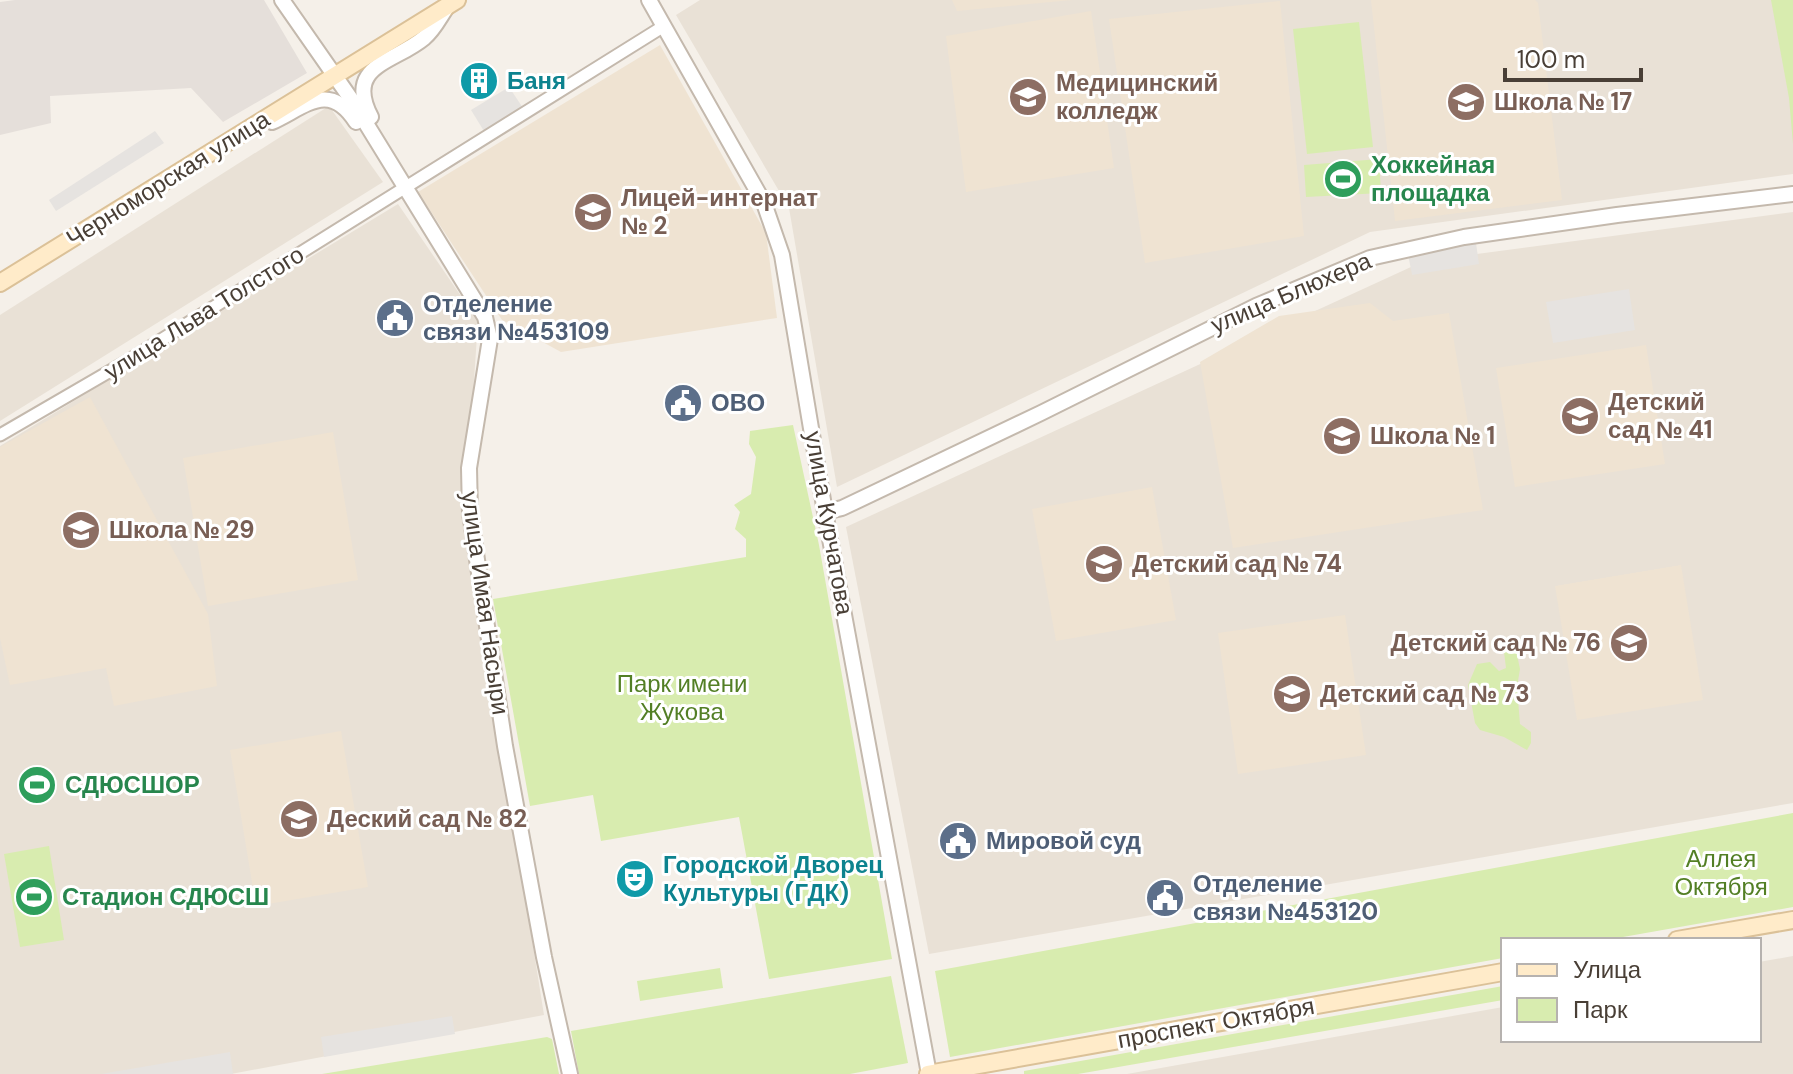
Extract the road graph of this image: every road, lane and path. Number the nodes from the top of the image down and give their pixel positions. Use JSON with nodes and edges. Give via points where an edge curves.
{"nodes":[{"id":1,"x":282,"y":0,"type":"edge"},
{"id":2,"x":649,"y":0,"type":"edge"},
{"id":3,"x":452,"y":3,"type":"edge"},
{"id":4,"x":664,"y":26,"type":"junction"},
{"id":5,"x":335,"y":75,"type":"junction"},
{"id":6,"x":245,"y":132,"type":"junction"},
{"id":7,"x":402,"y":182,"type":"junction"},
{"id":8,"x":1793,"y":194,"type":"edge"},
{"id":9,"x":0,"y":283,"type":"edge"},
{"id":10,"x":0,"y":435,"type":"edge"},
{"id":11,"x":825,"y":512,"type":"junction"},
{"id":12,"x":1793,"y":920,"type":"edge"},
{"id":13,"x":1689,"y":938,"type":"edge"},
{"id":14,"x":1501,"y":972,"type":"edge"},
{"id":15,"x":570,"y":1074,"type":"edge"},
{"id":16,"x":929,"y":1074,"type":"edge"}],
"edges":[{"from":1,"to":5,"type":"street","name":"улица Имая Насыри"},
{"from":2,"to":4,"type":"street","name":"улица Курчатова"},
{"from":3,"to":5,"type":"main road","name":"Черноморская улица"},
{"from":3,"to":7,"type":"street","via":[[425,38],[373,69],[365,80],[362,91],[369,113]]},
{"from":4,"to":7,"type":"street","name":"улица Льва Толстого"},
{"from":4,"to":11,"type":"street","name":"улица Курчатова","via":[[775,228]]},
{"from":5,"to":6,"type":"main road","name":"Черноморская улица"},
{"from":5,"to":7,"type":"street","name":"улица Имая Насыри"},
{"from":6,"to":7,"type":"street","via":[[313,100],[333,100],[349,111],[382,162]]},
{"from":6,"to":9,"type":"main road","name":"Черноморская улица"},
{"from":7,"to":10,"type":"street","name":"улица Льва Толстого","via":[[124,363]]},
{"from":7,"to":15,"type":"street","name":"улица Имая Насыри","via":[[489,328],[488,364],[469,468],[470,513],[505,746]]},
{"from":8,"to":11,"type":"street","name":"улица Блюхера","via":[[1464,237],[1370,258],[1256,306]]},
{"from":11,"to":16,"type":"street","name":"улица Курчатова"},
{"from":12,"to":13,"type":"main road"},
{"from":14,"to":16,"type":"main road","name":"проспект Октября"}]}
